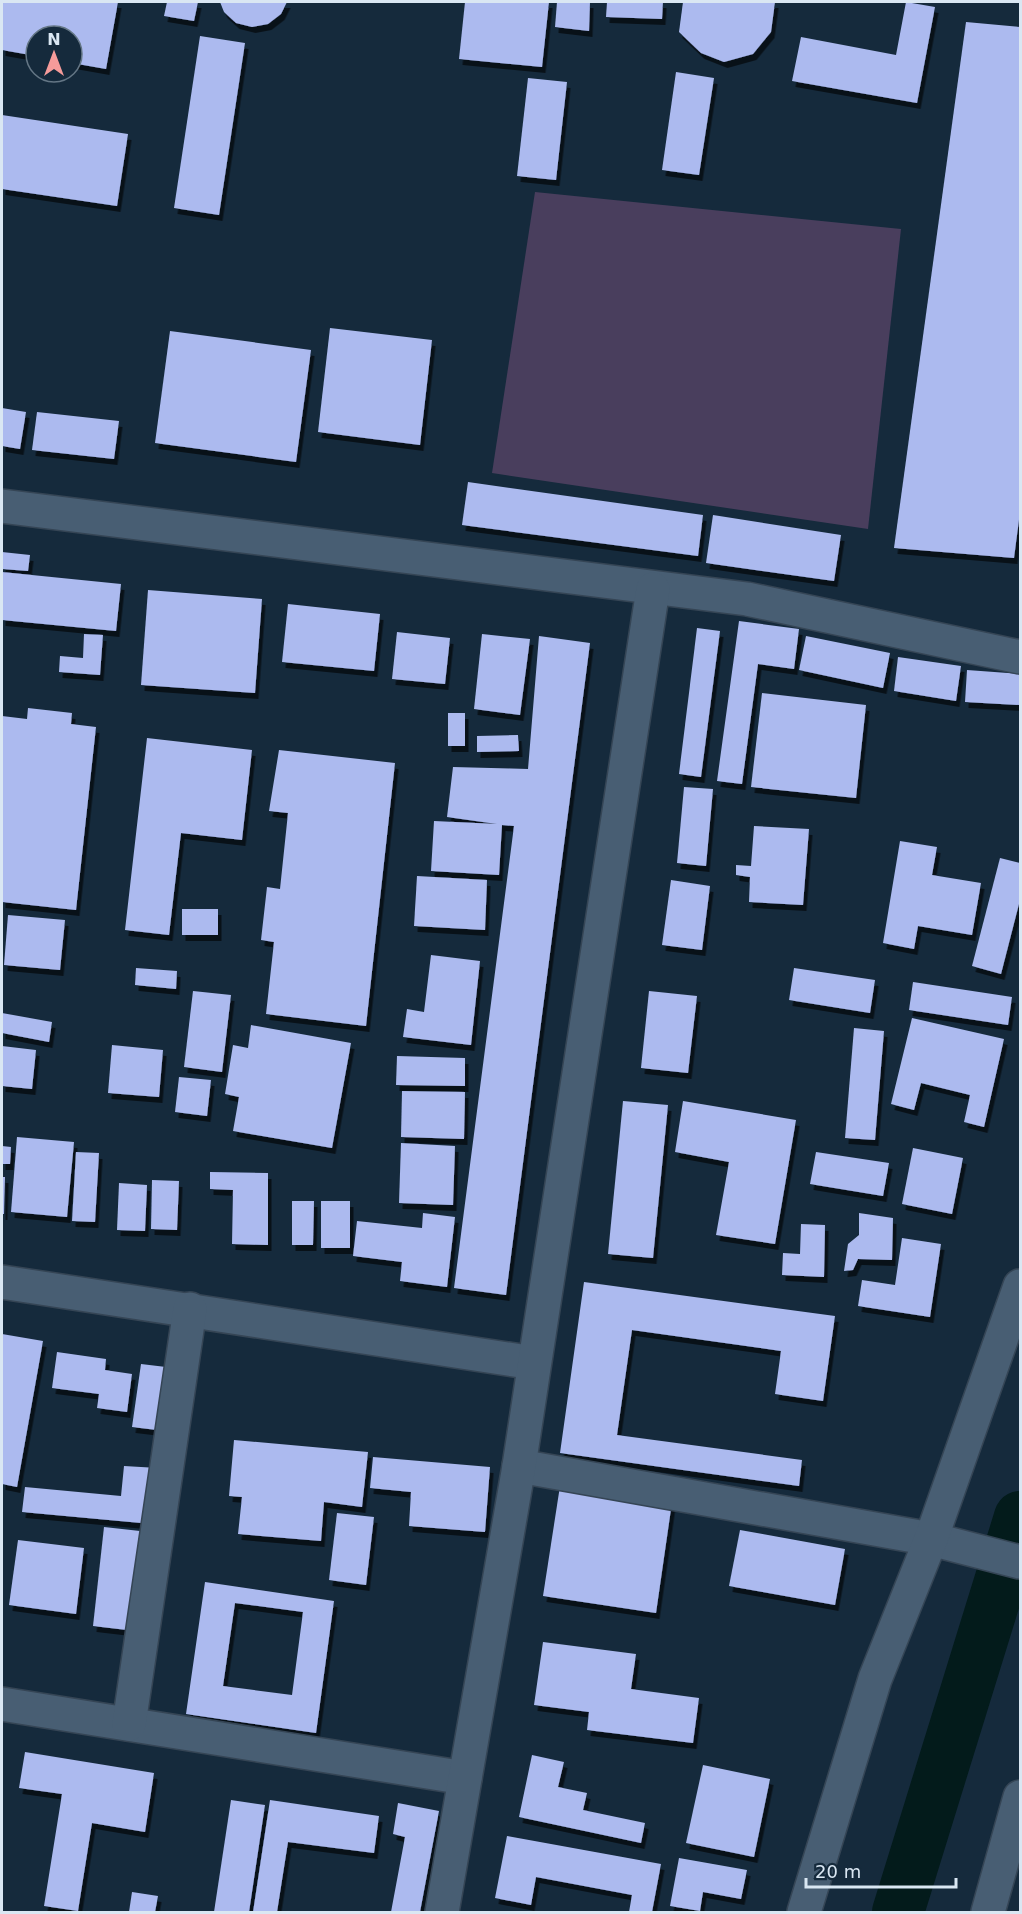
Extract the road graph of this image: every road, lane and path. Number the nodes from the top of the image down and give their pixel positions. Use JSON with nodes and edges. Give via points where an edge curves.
{"nodes":[{"id":1,"x":2,"y":506,"type":"edge"},
{"id":2,"x":653,"y":589,"type":"junction"},
{"id":3,"x":1020,"y":657,"type":"edge"},
{"id":4,"x":2,"y":1282,"type":"edge"},
{"id":5,"x":1020,"y":1286,"type":"edge"},
{"id":6,"x":190,"y":1310,"type":"junction"},
{"id":7,"x":534,"y":1363,"type":"junction"},
{"id":8,"x":519,"y":1466,"type":"junction"},
{"id":9,"x":931,"y":1539,"type":"junction"},
{"id":10,"x":1020,"y":1562,"type":"edge"},
{"id":11,"x":2,"y":1704,"type":"edge"},
{"id":12,"x":129,"y":1724,"type":"junction"},
{"id":13,"x":465,"y":1778,"type":"junction"},
{"id":14,"x":1019,"y":1803,"type":"edge"},
{"id":15,"x":442,"y":1912,"type":"edge"},
{"id":16,"x":804,"y":1912,"type":"edge"},
{"id":17,"x":988,"y":1912,"type":"edge"}],
"edges":[{"from":1,"to":2,"type":"street"},
{"from":2,"to":3,"type":"street","via":[[747,599]]},
{"from":2,"to":7,"type":"street"},
{"from":4,"to":6,"type":"street"},
{"from":5,"to":9,"type":"street"},
{"from":6,"to":7,"type":"street"},
{"from":6,"to":12,"type":"street"},
{"from":7,"to":8,"type":"street"},
{"from":8,"to":9,"type":"street"},
{"from":8,"to":13,"type":"street"},
{"from":9,"to":10,"type":"street"},
{"from":9,"to":16,"type":"street","via":[[875,1679]]},
{"from":11,"to":12,"type":"street"},
{"from":12,"to":13,"type":"street"},
{"from":13,"to":15,"type":"street"},
{"from":14,"to":17,"type":"street"}]}
